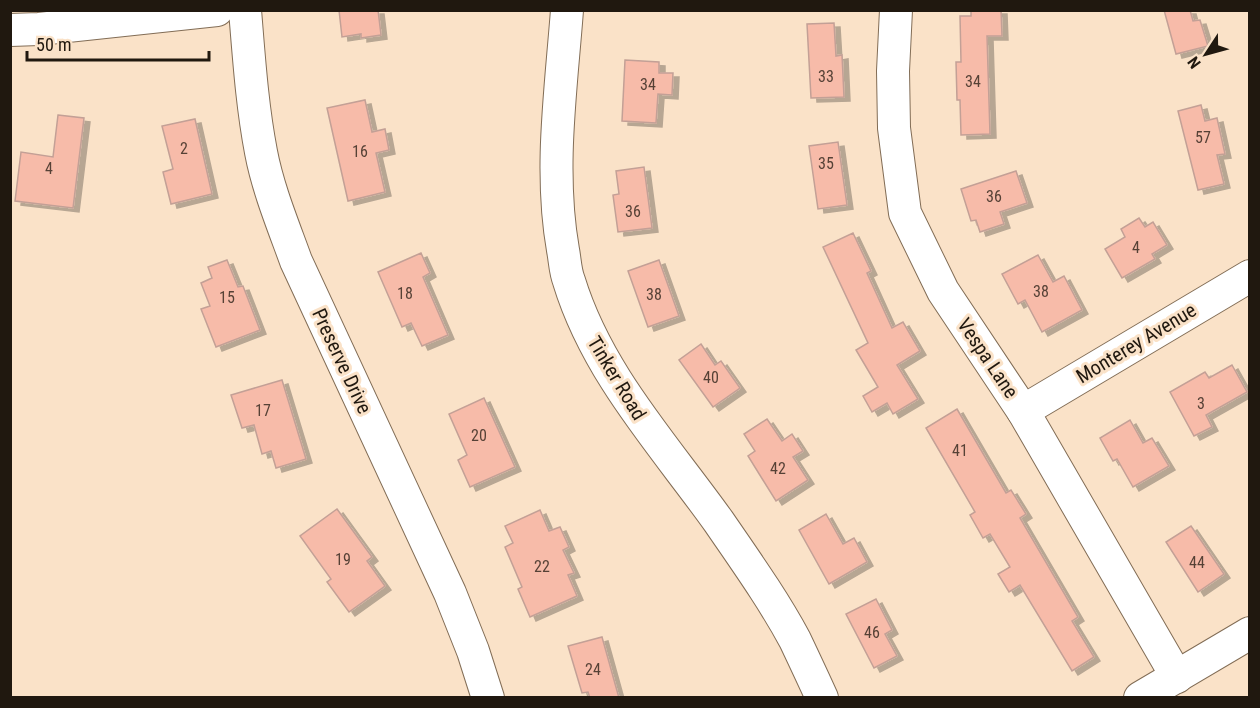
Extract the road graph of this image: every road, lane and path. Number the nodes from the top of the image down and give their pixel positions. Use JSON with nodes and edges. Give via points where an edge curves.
{"nodes":[{"id":1,"x":217,"y":10,"type":"edge"},
{"id":2,"x":245,"y":10,"type":"edge"},
{"id":3,"x":567,"y":10,"type":"edge"},
{"id":4,"x":896,"y":10,"type":"edge"},
{"id":5,"x":10,"y":30,"type":"edge"},
{"id":6,"x":1250,"y":276,"type":"edge"},
{"id":7,"x":1023,"y":411,"type":"junction"},
{"id":8,"x":1250,"y":633,"type":"edge"},
{"id":9,"x":1177,"y":677,"type":"junction"},
{"id":10,"x":488,"y":698,"type":"edge"},
{"id":11,"x":822,"y":698,"type":"edge"},
{"id":12,"x":1140,"y":698,"type":"edge"}],
"edges":[{"from":1,"to":5,"type":"street"},
{"from":2,"to":10,"type":"street","name":"Preserve Drive","via":[[262,154],[280,219],[450,593]]},
{"from":3,"to":11,"type":"street","name":"Tinker Road","via":[[555,166],[558,223],[568,280],[589,333],[617,383],[765,591],[794,639]]},
{"from":4,"to":7,"type":"street","name":"Vespa Lane","via":[[894,128],[905,213],[942,291]]},
{"from":6,"to":7,"type":"street","name":"Monterey Avenue"},
{"from":7,"to":9,"type":"street","name":"Vespa Lane"},
{"from":8,"to":9,"type":"street"},
{"from":9,"to":12,"type":"street"}]}
